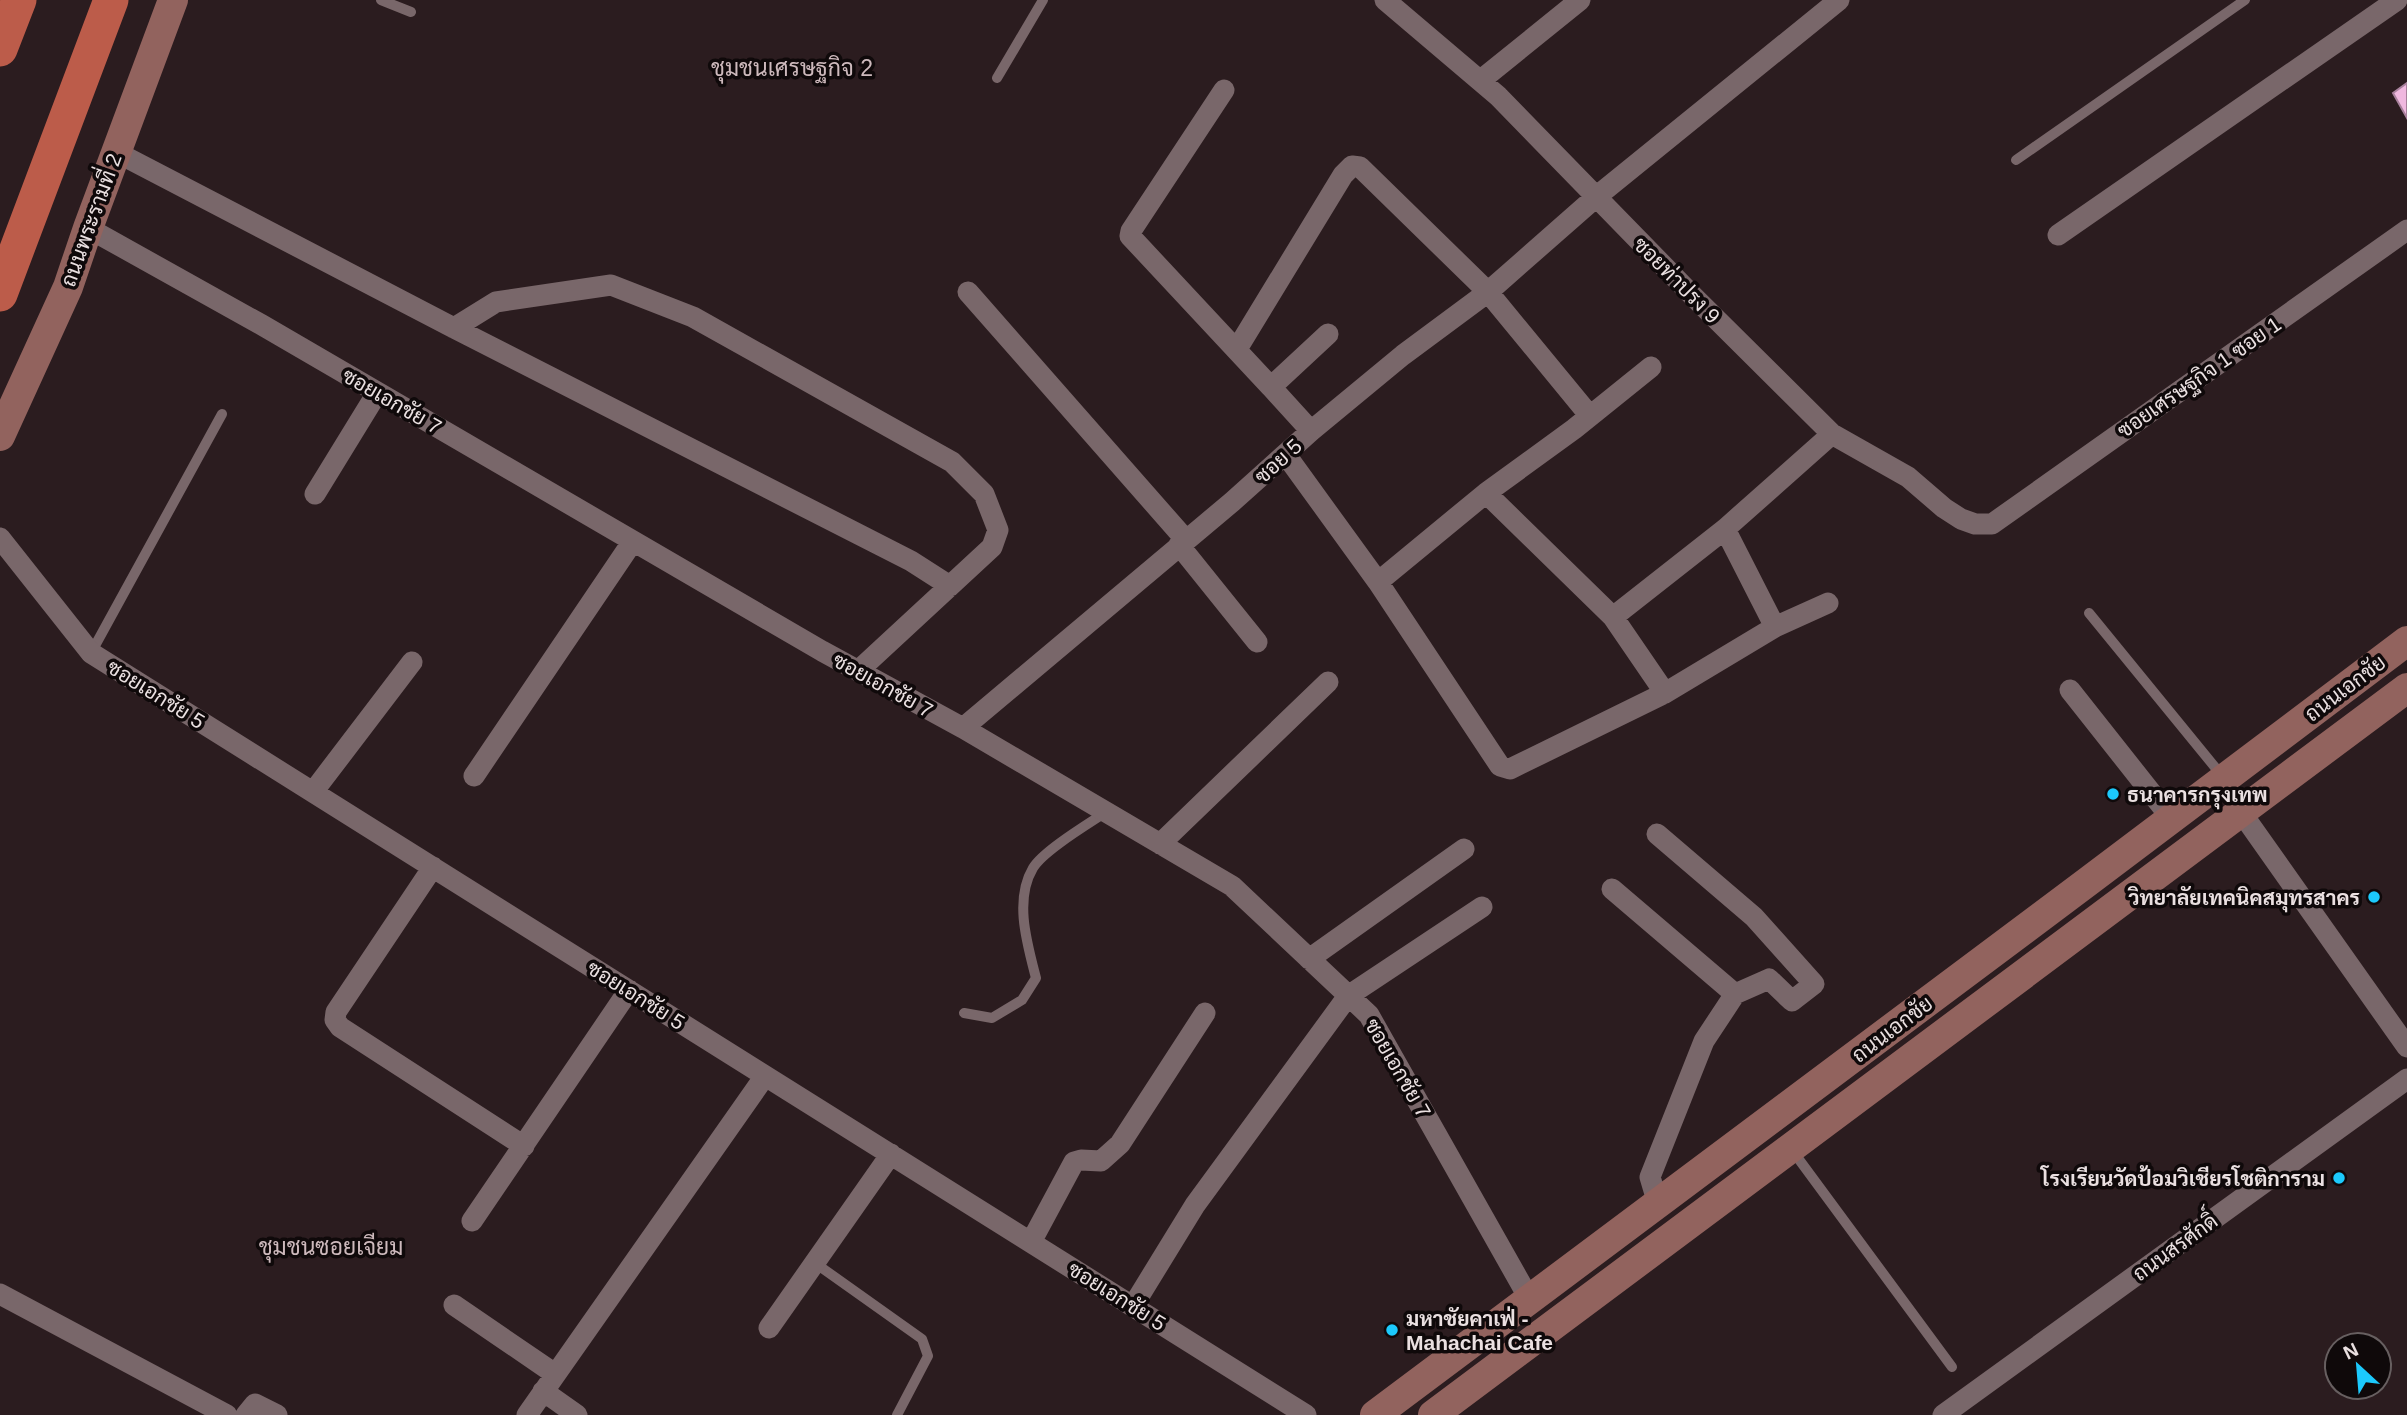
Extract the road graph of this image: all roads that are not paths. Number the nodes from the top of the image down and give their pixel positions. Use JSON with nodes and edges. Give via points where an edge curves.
{"nodes":[{"id":1,"x":19,"y":0,"type":"edge"},
{"id":2,"x":111,"y":0,"type":"edge"},
{"id":3,"x":173,"y":0,"type":"edge"},
{"id":4,"x":381,"y":0,"type":"edge"},
{"id":5,"x":1042,"y":0,"type":"edge"},
{"id":6,"x":1385,"y":0,"type":"edge"},
{"id":7,"x":1580,"y":0,"type":"edge"},
{"id":8,"x":1839,"y":0,"type":"edge"},
{"id":9,"x":2245,"y":0,"type":"edge"},
{"id":10,"x":2397,"y":0,"type":"edge"},
{"id":11,"x":411,"y":12,"type":"dead end"},
{"id":12,"x":0,"y":49,"type":"edge"},
{"id":13,"x":997,"y":78,"type":"dead end"},
{"id":14,"x":1481,"y":80,"type":"junction"},
{"id":15,"x":1224,"y":90,"type":"dead end"},
{"id":16,"x":116,"y":152,"type":"junction"},
{"id":17,"x":2016,"y":160,"type":"dead end"},
{"id":18,"x":1596,"y":197,"type":"junction"},
{"id":19,"x":88,"y":228,"type":"junction"},
{"id":20,"x":2407,"y":230,"type":"edge"},
{"id":21,"x":2058,"y":235,"type":"dead end"},
{"id":22,"x":968,"y":292,"type":"dead end"},
{"id":23,"x":1488,"y":292,"type":"junction"},
{"id":24,"x":0,"y":294,"type":"edge"},
{"id":25,"x":454,"y":328,"type":"junction"},
{"id":26,"x":1328,"y":334,"type":"dead end"},
{"id":27,"x":1237,"y":349,"type":"junction"},
{"id":28,"x":1651,"y":367,"type":"dead end"},
{"id":29,"x":1271,"y":387,"type":"junction"},
{"id":30,"x":377,"y":393,"type":"junction"},
{"id":31,"x":222,"y":414,"type":"dead end"},
{"id":32,"x":1590,"y":416,"type":"junction"},
{"id":33,"x":1311,"y":431,"type":"junction"},
{"id":34,"x":1832,"y":434,"type":"junction"},
{"id":35,"x":0,"y":436,"type":"edge"},
{"id":36,"x":1286,"y":455,"type":"junction"},
{"id":37,"x":1486,"y":493,"type":"junction"},
{"id":38,"x":315,"y":494,"type":"dead end"},
{"id":39,"x":1992,"y":524,"type":"joint"},
{"id":40,"x":1726,"y":529,"type":"junction"},
{"id":41,"x":0,"y":538,"type":"edge"},
{"id":42,"x":633,"y":541,"type":"junction"},
{"id":43,"x":1182,"y":542,"type":"junction"},
{"id":44,"x":1378,"y":582,"type":"junction"},
{"id":45,"x":950,"y":586,"type":"junction"},
{"id":46,"x":1828,"y":603,"type":"dead end"},
{"id":47,"x":2089,"y":613,"type":"dead end"},
{"id":48,"x":1613,"y":617,"type":"junction"},
{"id":49,"x":1776,"y":627,"type":"junction"},
{"id":50,"x":2407,"y":641,"type":"edge"},
{"id":51,"x":1257,"y":642,"type":"dead end"},
{"id":52,"x":91,"y":653,"type":"junction"},
{"id":53,"x":412,"y":662,"type":"dead end"},
{"id":54,"x":858,"y":671,"type":"junction"},
{"id":55,"x":1328,"y":682,"type":"dead end"},
{"id":56,"x":2407,"y":688,"type":"edge"},
{"id":57,"x":2070,"y":690,"type":"dead end"},
{"id":58,"x":1665,"y":693,"type":"junction"},
{"id":59,"x":962,"y":728,"type":"junction"},
{"id":60,"x":474,"y":776,"type":"dead end"},
{"id":61,"x":2225,"y":779,"type":"junction"},
{"id":62,"x":313,"y":792,"type":"junction"},
{"id":63,"x":1106,"y":812,"type":"junction"},
{"id":64,"x":2241,"y":812,"type":"junction"},
{"id":65,"x":2172,"y":819,"type":"junction"},
{"id":66,"x":1657,"y":834,"type":"dead end"},
{"id":67,"x":1160,"y":844,"type":"junction"},
{"id":68,"x":1464,"y":849,"type":"dead end"},
{"id":69,"x":433,"y":867,"type":"junction"},
{"id":70,"x":1612,"y":889,"type":"dead end"},
{"id":71,"x":1482,"y":907,"type":"dead end"},
{"id":72,"x":1309,"y":958,"type":"junction"},
{"id":73,"x":629,"y":990,"type":"junction"},
{"id":74,"x":1735,"y":995,"type":"junction"},
{"id":75,"x":1348,"y":996,"type":"junction"},
{"id":76,"x":964,"y":1013,"type":"dead end"},
{"id":77,"x":1205,"y":1013,"type":"dead end"},
{"id":78,"x":2407,"y":1047,"type":"edge"},
{"id":79,"x":765,"y":1076,"type":"junction"},
{"id":80,"x":2407,"y":1080,"type":"edge"},
{"id":81,"x":524,"y":1146,"type":"junction"},
{"id":82,"x":1791,"y":1148,"type":"junction"},
{"id":83,"x":891,"y":1154,"type":"junction"},
{"id":84,"x":1658,"y":1204,"type":"junction"},
{"id":85,"x":472,"y":1221,"type":"dead end"},
{"id":86,"x":1031,"y":1242,"type":"junction"},
{"id":87,"x":815,"y":1263,"type":"junction"},
{"id":88,"x":0,"y":1294,"type":"edge"},
{"id":89,"x":1530,"y":1300,"type":"junction"},
{"id":90,"x":454,"y":1305,"type":"dead end"},
{"id":91,"x":1133,"y":1306,"type":"junction"},
{"id":92,"x":769,"y":1328,"type":"dead end"},
{"id":93,"x":1952,"y":1367,"type":"dead end"},
{"id":94,"x":549,"y":1383,"type":"junction"},
{"id":95,"x":228,"y":1415,"type":"edge"},
{"id":96,"x":246,"y":1415,"type":"edge"},
{"id":97,"x":277,"y":1415,"type":"edge"},
{"id":98,"x":527,"y":1415,"type":"edge"},
{"id":99,"x":577,"y":1415,"type":"edge"},
{"id":100,"x":897,"y":1415,"type":"edge"},
{"id":101,"x":1306,"y":1415,"type":"edge"},
{"id":102,"x":1375,"y":1415,"type":"edge"},
{"id":103,"x":1433,"y":1415,"type":"edge"},
{"id":104,"x":1943,"y":1415,"type":"edge"}],
"edges":[{"from":1,"to":12,"type":"highway"},
{"from":2,"to":24,"type":"highway"},
{"from":3,"to":16,"type":"main road","name":"ถนนพระรามที่ 2"},
{"from":4,"to":11,"type":"lane"},
{"from":5,"to":13,"type":"lane"},
{"from":6,"to":14,"type":"street","name":"ซอยท่าปรง 9"},
{"from":7,"to":14,"type":"street"},
{"from":8,"to":18,"type":"street","name":"ซอย 5"},
{"from":9,"to":17,"type":"lane"},
{"from":10,"to":21,"type":"street"},
{"from":14,"to":18,"type":"street","name":"ซอยท่าปรง 9"},
{"from":15,"to":27,"type":"street","via":[[1130,236]]},
{"from":16,"to":19,"type":"main road","name":"ถนนพระรามที่ 2"},
{"from":16,"to":25,"type":"street"},
{"from":18,"to":23,"type":"street","name":"ซอย 5"},
{"from":18,"to":34,"type":"street","name":"ซอยท่าปรง 9"},
{"from":19,"to":30,"type":"street","name":"ซอยเอกชัย 7"},
{"from":19,"to":35,"type":"main road","name":"ถนนพระรามที่ 2","via":[[68,287]]},
{"from":20,"to":39,"type":"street","name":"ซอยเศรษฐกิจ 1 ซอย 1"},
{"from":22,"to":43,"type":"street"},
{"from":23,"to":27,"type":"street","via":[[1360,167],[1352,166]]},
{"from":23,"to":32,"type":"street"},
{"from":23,"to":33,"type":"street","name":"ซอย 5"},
{"from":25,"to":45,"type":"street","via":[[911,561]]},
{"from":25,"to":45,"type":"street","via":[[496,302],[611,285],[693,317],[951,462],[984,494],[999,530],[992,547]]},
{"from":26,"to":29,"type":"street"},
{"from":27,"to":29,"type":"street"},
{"from":28,"to":32,"type":"street"},
{"from":29,"to":33,"type":"street"},
{"from":30,"to":38,"type":"street"},
{"from":30,"to":42,"type":"street","name":"ซอยเอกชัย 7"},
{"from":31,"to":52,"type":"lane"},
{"from":32,"to":37,"type":"street"},
{"from":33,"to":36,"type":"street","name":"ซอย 5"},
{"from":34,"to":39,"type":"street","name":"ซอยท่าปรง 9","via":[[1908,477],[1961,519]]},
{"from":34,"to":40,"type":"street"},
{"from":36,"to":43,"type":"street","name":"ซอย 5"},
{"from":36,"to":44,"type":"street"},
{"from":37,"to":44,"type":"street"},
{"from":37,"to":48,"type":"street"},
{"from":40,"to":48,"type":"street"},
{"from":40,"to":49,"type":"street"},
{"from":41,"to":52,"type":"street","name":"ซอยเอกชัย 5"},
{"from":42,"to":54,"type":"street","name":"ซอยเอกชัย 7"},
{"from":42,"to":60,"type":"street"},
{"from":43,"to":51,"type":"street"},
{"from":43,"to":59,"type":"street","name":"ซอย 5"},
{"from":44,"to":58,"type":"street","via":[[1505,768]]},
{"from":45,"to":54,"type":"street"},
{"from":46,"to":49,"type":"street"},
{"from":47,"to":61,"type":"lane"},
{"from":48,"to":58,"type":"street"},
{"from":49,"to":58,"type":"street"},
{"from":50,"to":61,"type":"main road","name":"ถนนเอกชัย"},
{"from":52,"to":62,"type":"street","name":"ซอยเอกชัย 5"},
{"from":53,"to":62,"type":"street"},
{"from":54,"to":59,"type":"street","name":"ซอยเอกชัย 7"},
{"from":55,"to":67,"type":"street"},
{"from":56,"to":64,"type":"main road","name":"ถนนเอกชัย"},
{"from":57,"to":65,"type":"street"},
{"from":59,"to":63,"type":"street","name":"ซอยเอกชัย 7"},
{"from":61,"to":65,"type":"main road","name":"ถนนเอกชัย"},
{"from":62,"to":69,"type":"street","name":"ซอยเอกชัย 5"},
{"from":63,"to":67,"type":"street","name":"ซอยเอกชัย 7"},
{"from":63,"to":76,"type":"lane","via":[[1034,866],[1023,897],[1036,978],[1022,1000],[992,1018]]},
{"from":64,"to":78,"type":"street"},
{"from":64,"to":82,"type":"main road","name":"ถนนเอกชัย"},
{"from":65,"to":84,"type":"main road","name":"ถนนเอกชัย"},
{"from":66,"to":74,"type":"street","via":[[1754,917],[1814,985],[1791,1001],[1769,979]]},
{"from":67,"to":72,"type":"street","name":"ซอยเอกชัย 7","via":[[1232,886]]},
{"from":68,"to":72,"type":"street"},
{"from":69,"to":73,"type":"street","name":"ซอยเอกชัย 5"},
{"from":69,"to":81,"type":"street","via":[[335,1020]]},
{"from":70,"to":74,"type":"street"},
{"from":71,"to":75,"type":"street"},
{"from":72,"to":75,"type":"street","name":"ซอยเอกชัย 7"},
{"from":73,"to":79,"type":"street","name":"ซอยเอกชัย 5"},
{"from":73,"to":81,"type":"street"},
{"from":74,"to":84,"type":"street","via":[[1704,1041],[1650,1177]]},
{"from":75,"to":89,"type":"street","name":"ซอยเอกชัย 7","via":[[1369,1015]]},
{"from":75,"to":91,"type":"street","via":[[1195,1205]]},
{"from":77,"to":86,"type":"street","via":[[1120,1144],[1101,1161],[1074,1162]]},
{"from":79,"to":83,"type":"street","name":"ซอยเอกชัย 5"},
{"from":79,"to":94,"type":"street"},
{"from":80,"to":104,"type":"street","name":"ถนนสรศักดิ์"},
{"from":81,"to":85,"type":"street"},
{"from":82,"to":93,"type":"lane"},
{"from":82,"to":103,"type":"main road","name":"ถนนเอกชัย"},
{"from":83,"to":86,"type":"street","name":"ซอยเอกชัย 5"},
{"from":83,"to":87,"type":"street"},
{"from":84,"to":89,"type":"main road","name":"ถนนเอกชัย"},
{"from":86,"to":91,"type":"street","name":"ซอยเอกชัย 5"},
{"from":87,"to":92,"type":"street"},
{"from":87,"to":100,"type":"lane","via":[[922,1339],[928,1356]]},
{"from":88,"to":95,"type":"street"},
{"from":89,"to":102,"type":"main road","name":"ถนนเอกชัย"},
{"from":90,"to":94,"type":"street"},
{"from":91,"to":101,"type":"street","name":"ซอยเอกชัย 5"},
{"from":94,"to":98,"type":"street"},
{"from":94,"to":99,"type":"street"},
{"from":96,"to":97,"type":"street","via":[[255,1404]]}]}
